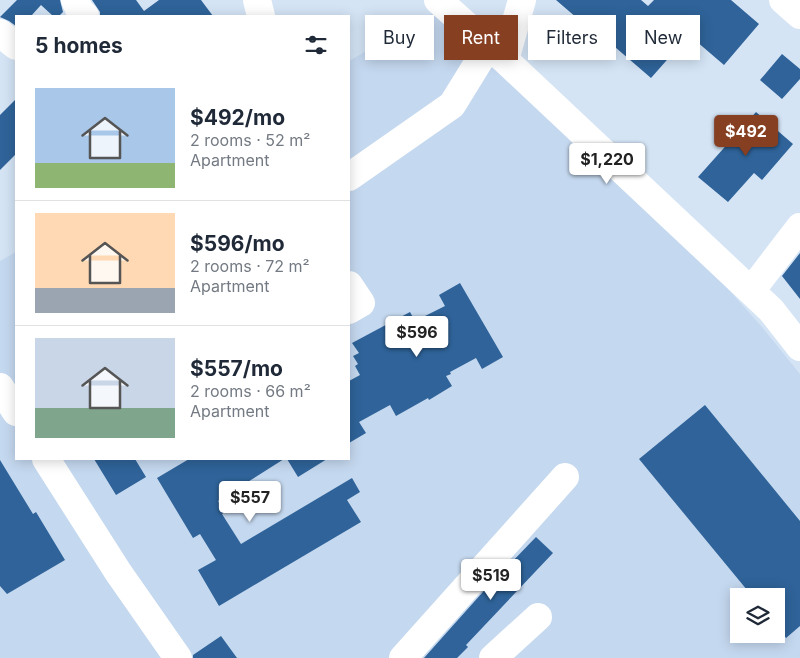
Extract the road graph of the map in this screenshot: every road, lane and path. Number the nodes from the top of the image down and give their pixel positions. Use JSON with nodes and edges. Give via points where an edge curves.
{"nodes":[{"id":1,"x":74,"y":0,"type":"edge"},
{"id":2,"x":257,"y":0,"type":"edge"},
{"id":3,"x":438,"y":0,"type":"edge"},
{"id":4,"x":522,"y":0,"type":"edge"},
{"id":5,"x":783,"y":0,"type":"edge"},
{"id":6,"x":84,"y":15,"type":"edge"},
{"id":7,"x":261,"y":15,"type":"edge"},
{"id":8,"x":455,"y":15,"type":"edge"},
{"id":9,"x":515,"y":15,"type":"edge"},
{"id":10,"x":800,"y":15,"type":"edge"},
{"id":11,"x":0,"y":33,"type":"edge"},
{"id":12,"x":15,"y":45,"type":"edge"},
{"id":13,"x":491,"y":60,"type":"edge"},
{"id":14,"x":504,"y":60,"type":"edge"},
{"id":15,"x":350,"y":176,"type":"edge"},
{"id":16,"x":800,"y":227,"type":"edge"},
{"id":17,"x":350,"y":286,"type":"edge"},
{"id":18,"x":750,"y":291,"type":"junction"},
{"id":19,"x":350,"y":309,"type":"edge"},
{"id":20,"x":800,"y":347,"type":"edge"},
{"id":21,"x":0,"y":387,"type":"edge"},
{"id":22,"x":15,"y":410,"type":"edge"},
{"id":23,"x":47,"y":460,"type":"edge"},
{"id":24,"x":565,"y":477,"type":"dead end"},
{"id":25,"x":538,"y":617,"type":"dead end"},
{"id":26,"x":178,"y":658,"type":"edge"},
{"id":27,"x":403,"y":658,"type":"edge"},
{"id":28,"x":493,"y":658,"type":"edge"}],
"edges":[{"from":1,"to":6,"type":"street"},
{"from":2,"to":7,"type":"street"},
{"from":3,"to":8,"type":"street"},
{"from":4,"to":9,"type":"street"},
{"from":5,"to":10,"type":"street"},
{"from":11,"to":12,"type":"street"},
{"from":13,"to":15,"type":"street","via":[[452,105]]},
{"from":14,"to":18,"type":"street"},
{"from":16,"to":18,"type":"street"},
{"from":17,"to":19,"type":"street","via":[[361,303]]},
{"from":18,"to":20,"type":"street","via":[[771,310]]},
{"from":21,"to":22,"type":"street"},
{"from":23,"to":26,"type":"street"},
{"from":24,"to":27,"type":"street"},
{"from":25,"to":28,"type":"street"}]}
